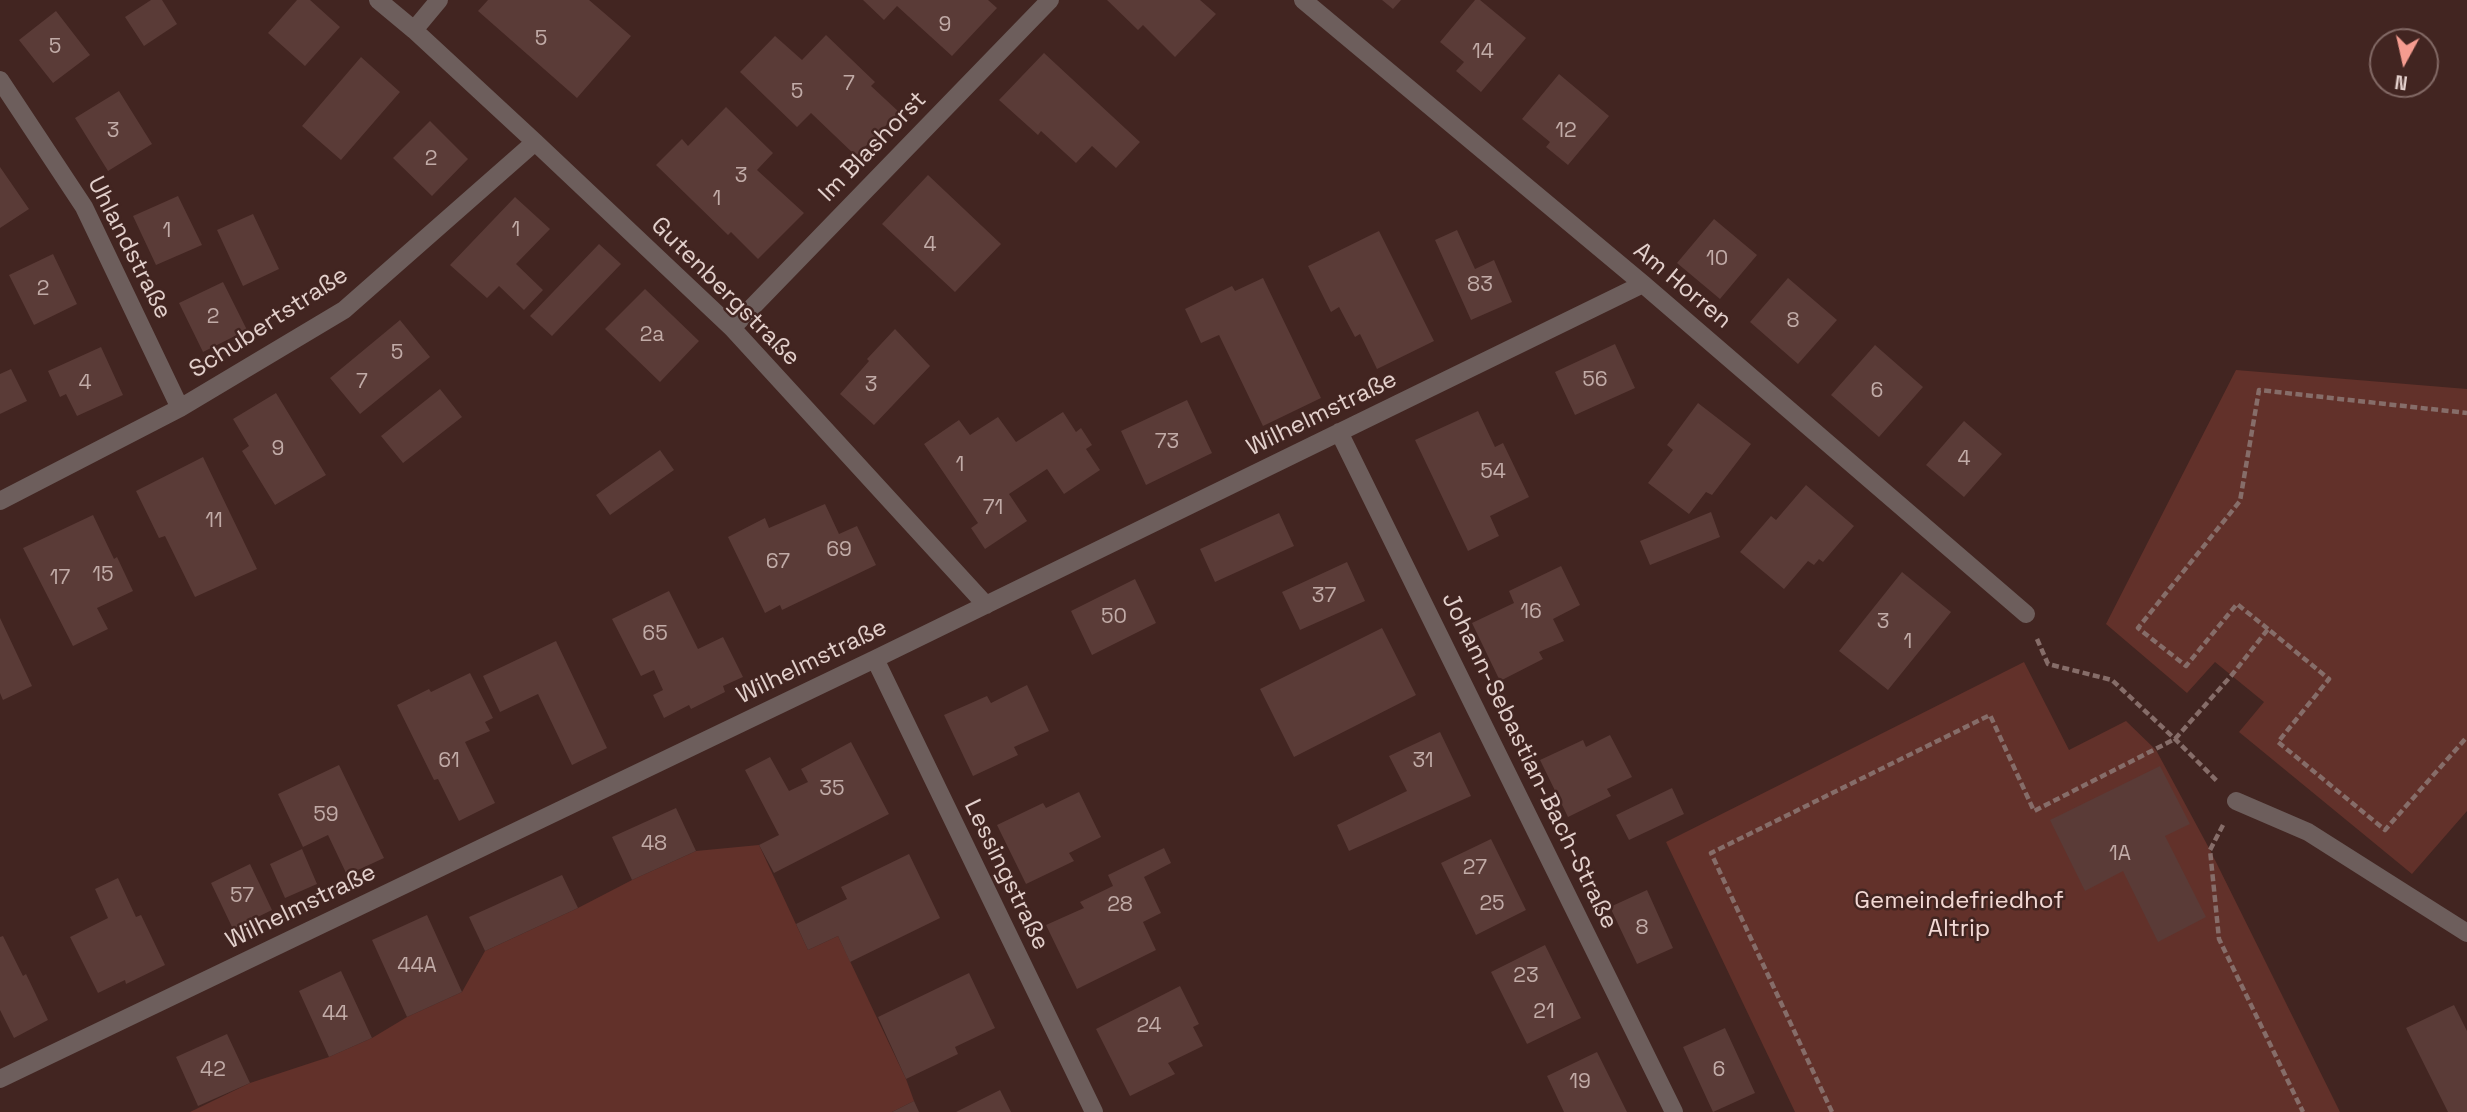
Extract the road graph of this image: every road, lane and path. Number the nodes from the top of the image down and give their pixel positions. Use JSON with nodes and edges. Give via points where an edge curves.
{"nodes":[{"id":1,"x":378,"y":0,"type":"edge"},
{"id":2,"x":439,"y":0,"type":"edge"},
{"id":3,"x":1050,"y":0,"type":"edge"},
{"id":4,"x":1303,"y":0,"type":"edge"},
{"id":5,"x":414,"y":30,"type":"junction"},
{"id":6,"x":0,"y":80,"type":"edge"},
{"id":7,"x":535,"y":142,"type":"junction"},
{"id":8,"x":1643,"y":284,"type":"junction"},
{"id":9,"x":732,"y":328,"type":"junction"},
{"id":10,"x":180,"y":408,"type":"junction"},
{"id":11,"x":2467,"y":413,"type":"edge"},
{"id":12,"x":1339,"y":432,"type":"junction"},
{"id":13,"x":0,"y":501,"type":"edge"},
{"id":14,"x":986,"y":605,"type":"junction"},
{"id":15,"x":2026,"y":614,"type":"joint"},
{"id":16,"x":2268,"y":629,"type":"junction"},
{"id":17,"x":875,"y":659,"type":"junction"},
{"id":18,"x":2467,"y":737,"type":"edge"},
{"id":19,"x":2175,"y":739,"type":"junction"},
{"id":20,"x":2236,"y":801,"type":"junction"},
{"id":21,"x":2467,"y":933,"type":"edge"},
{"id":22,"x":0,"y":1079,"type":"edge"},
{"id":23,"x":1094,"y":1112,"type":"edge"},
{"id":24,"x":1674,"y":1112,"type":"edge"},
{"id":25,"x":1832,"y":1112,"type":"edge"},
{"id":26,"x":2303,"y":1112,"type":"edge"}],
"edges":[{"from":1,"to":5,"type":"street","name":"Gutenbergstraße"},
{"from":2,"to":5,"type":"street"},
{"from":3,"to":9,"type":"street","name":"Im Blashorst"},
{"from":4,"to":8,"type":"street","name":"Am Horren"},
{"from":5,"to":7,"type":"street","name":"Gutenbergstraße"},
{"from":6,"to":10,"type":"street","name":"Uhlandstraße","via":[[84,206]]},
{"from":7,"to":9,"type":"street","name":"Gutenbergstraße"},
{"from":7,"to":10,"type":"street","name":"Schubertstraße","via":[[344,310]]},
{"from":8,"to":12,"type":"street","name":"Wilhelmstraße"},
{"from":8,"to":15,"type":"street","name":"Am Horren"},
{"from":9,"to":14,"type":"street","name":"Gutenbergstraße"},
{"from":10,"to":13,"type":"street","name":"Schubertstraße"},
{"from":11,"to":16,"type":"path","via":[[2259,390],[2240,501],[2138,628],[2186,666],[2238,604]]},
{"from":12,"to":14,"type":"street","name":"Wilhelmstraße"},
{"from":12,"to":24,"type":"street","name":"Johann-Sebastian-Bach-Straße"},
{"from":14,"to":17,"type":"street","name":"Wilhelmstraße"},
{"from":15,"to":19,"type":"path","via":[[2048,664],[2112,680]]},
{"from":16,"to":18,"type":"path","via":[[2329,679],[2278,742],[2385,830]]},
{"from":16,"to":19,"type":"path"},
{"from":17,"to":22,"type":"street","name":"Wilhelmstraße"},
{"from":17,"to":23,"type":"street","name":"Lessingstraße"},
{"from":19,"to":20,"type":"path"},
{"from":19,"to":25,"type":"path","via":[[2034,811],[1990,715],[1711,853]]},
{"from":20,"to":21,"type":"street","via":[[2308,832]]},
{"from":20,"to":26,"type":"path","via":[[2210,850],[2219,939]]}]}
